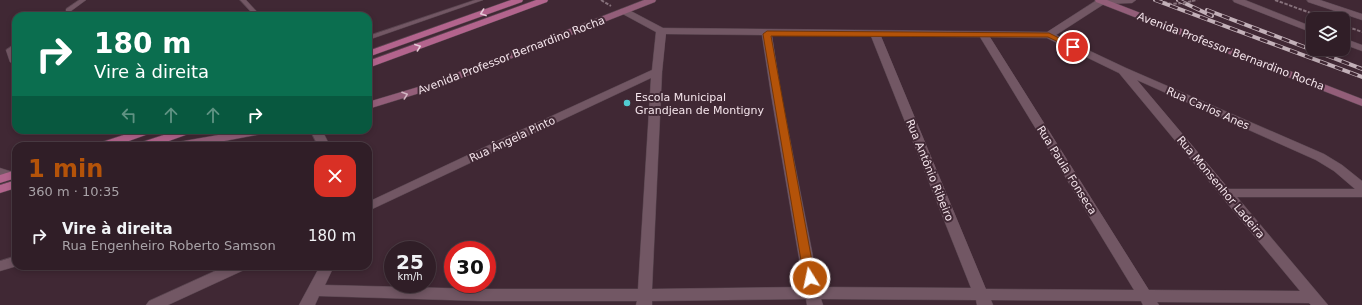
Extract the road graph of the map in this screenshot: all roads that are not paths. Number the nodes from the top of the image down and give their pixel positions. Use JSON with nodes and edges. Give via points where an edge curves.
{"nodes":[{"id":1,"x":83,"y":0,"type":"edge"},
{"id":2,"x":243,"y":0,"type":"edge"},
{"id":3,"x":480,"y":0,"type":"edge"},
{"id":4,"x":520,"y":0,"type":"edge"},
{"id":5,"x":544,"y":0,"type":"edge"},
{"id":6,"x":1101,"y":0,"type":"edge"},
{"id":7,"x":1132,"y":0,"type":"edge"},
{"id":8,"x":1237,"y":0,"type":"edge"},
{"id":9,"x":1311,"y":0,"type":"edge"},
{"id":10,"x":648,"y":1,"type":"edge"},
{"id":11,"x":624,"y":11,"type":"junction"},
{"id":12,"x":68,"y":12,"type":"edge"},
{"id":13,"x":254,"y":12,"type":"edge"},
{"id":14,"x":1362,"y":17,"type":"edge"},
{"id":15,"x":1306,"y":27,"type":"edge"},
{"id":16,"x":661,"y":31,"type":"junction"},
{"id":17,"x":767,"y":34,"type":"junction"},
{"id":18,"x":875,"y":34,"type":"junction"},
{"id":19,"x":1049,"y":35,"type":"junction"},
{"id":20,"x":984,"y":36,"type":"junction"},
{"id":21,"x":372,"y":37,"type":"edge"},
{"id":22,"x":1350,"y":44,"type":"edge"},
{"id":23,"x":12,"y":48,"type":"edge"},
{"id":24,"x":1362,"y":48,"type":"edge"},
{"id":25,"x":372,"y":53,"type":"edge"},
{"id":26,"x":12,"y":59,"type":"edge"},
{"id":27,"x":372,"y":64,"type":"edge"},
{"id":28,"x":1122,"y":70,"type":"junction"},
{"id":29,"x":656,"y":72,"type":"junction"},
{"id":30,"x":1362,"y":103,"type":"edge"},
{"id":31,"x":372,"y":105,"type":"edge"},
{"id":32,"x":138,"y":134,"type":"edge"},
{"id":33,"x":178,"y":134,"type":"edge"},
{"id":34,"x":245,"y":134,"type":"edge"},
{"id":35,"x":115,"y":142,"type":"edge"},
{"id":36,"x":155,"y":142,"type":"edge"},
{"id":37,"x":200,"y":142,"type":"edge"},
{"id":38,"x":9,"y":177,"type":"edge"},
{"id":39,"x":1362,"y":188,"type":"edge"},
{"id":40,"x":0,"y":189,"type":"edge"},
{"id":41,"x":1226,"y":193,"type":"junction"},
{"id":42,"x":1362,"y":194,"type":"edge"},
{"id":43,"x":372,"y":205,"type":"edge"},
{"id":44,"x":12,"y":262,"type":"edge"},
{"id":45,"x":0,"y":266,"type":"edge"},
{"id":46,"x":230,"y":270,"type":"edge"},
{"id":47,"x":325,"y":270,"type":"edge"},
{"id":48,"x":316,"y":290,"type":"junction"},
{"id":49,"x":814,"y":299,"type":"edge"},
{"id":50,"x":480,"y":300,"type":"edge"},
{"id":51,"x":644,"y":300,"type":"edge"},
{"id":52,"x":983,"y":300,"type":"edge"},
{"id":53,"x":1148,"y":300,"type":"edge"},
{"id":54,"x":1317,"y":301,"type":"edge"},
{"id":55,"x":154,"y":305,"type":"edge"},
{"id":56,"x":307,"y":305,"type":"edge"}],
"edges":[{"from":1,"to":12,"type":"lane"},
{"from":2,"to":13,"type":"lane"},
{"from":3,"to":21,"type":"lane"},
{"from":4,"to":25,"type":"main road","one_way":true},
{"from":27,"to":5,"type":"main road","one_way":true},
{"from":6,"to":7,"type":"street"},
{"from":6,"to":19,"type":"street"},
{"from":6,"to":30,"type":"main road","name":"Avenida Professor Bernardino Rocha"},
{"from":8,"to":15,"type":"street"},
{"from":9,"to":14,"type":"street"},
{"from":10,"to":11,"type":"main road","name":"Avenida Professor Bernardino Rocha"},
{"from":11,"to":16,"type":"street"},
{"from":31,"to":11,"type":"main road","name":"Avenida Professor Bernardino Rocha","one_way":true,"via":[[432,86]]},
{"from":16,"to":17,"type":"street"},
{"from":16,"to":29,"type":"street"},
{"from":17,"to":18,"type":"street"},
{"from":17,"to":49,"type":"street"},
{"from":18,"to":20,"type":"street"},
{"from":18,"to":52,"type":"street","name":"Rua Antônio Ribeiro"},
{"from":19,"to":20,"type":"street"},
{"from":19,"to":28,"type":"street","name":"Rua Carlos Anes"},
{"from":20,"to":53,"type":"street","name":"Rua Paula Fonseca"},
{"from":22,"to":24,"type":"street"},
{"from":23,"to":26,"type":"lane","via":[[9,50]]},
{"from":28,"to":39,"type":"street","name":"Rua Carlos Anes","via":[[1320,157]]},
{"from":28,"to":41,"type":"street","name":"Rua Monsenhor Ladeira"},
{"from":29,"to":43,"type":"street","name":"Rua Ângela Pinto"},
{"from":29,"to":51,"type":"street"},
{"from":32,"to":35,"type":"main road"},
{"from":33,"to":36,"type":"main road"},
{"from":34,"to":37,"type":"main road"},
{"from":38,"to":40,"type":"main road"},
{"from":41,"to":42,"type":"street"},
{"from":41,"to":54,"type":"street","name":"Rua Monsenhor Ladeira"},
{"from":44,"to":45,"type":"street"},
{"from":46,"to":55,"type":"street"},
{"from":47,"to":48,"type":"street"},
{"from":48,"to":50,"type":"street"},
{"from":48,"to":56,"type":"street"},
{"from":49,"to":51,"type":"street"},
{"from":49,"to":52,"type":"street"},
{"from":50,"to":51,"type":"street"},
{"from":52,"to":53,"type":"street"},
{"from":53,"to":54,"type":"street"}]}
